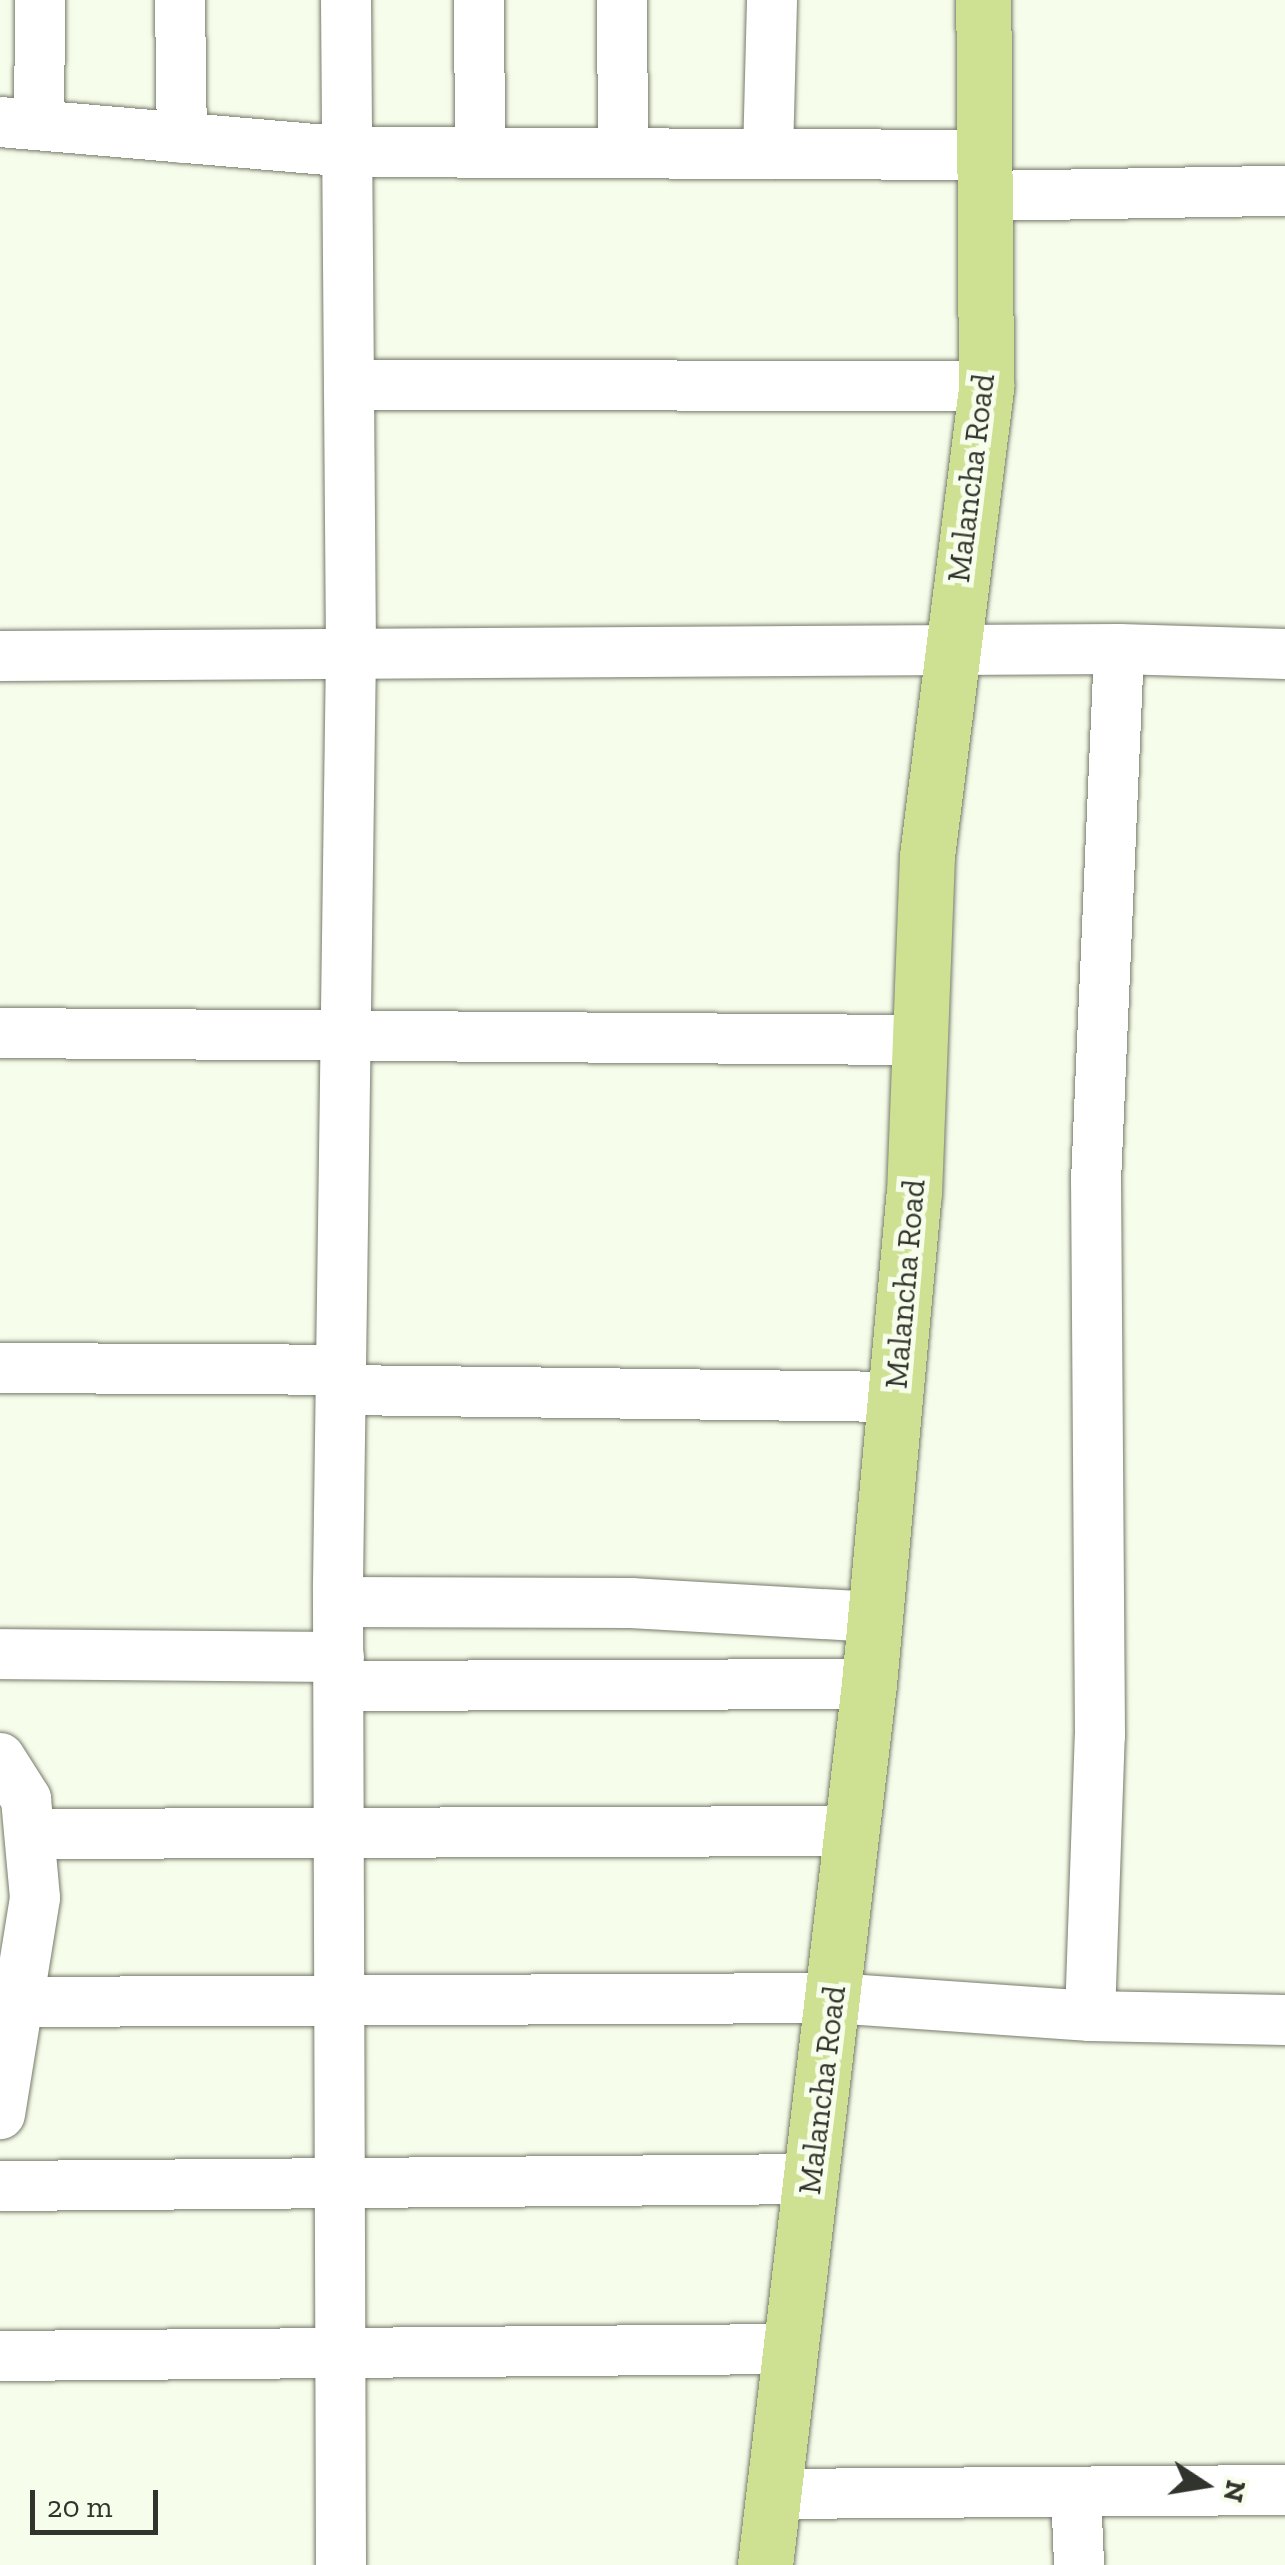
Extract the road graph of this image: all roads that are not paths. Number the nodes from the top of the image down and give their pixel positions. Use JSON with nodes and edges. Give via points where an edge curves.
{"nodes":[{"id":1,"x":40,"y":0,"type":"edge"},
{"id":2,"x":180,"y":0,"type":"edge"},
{"id":3,"x":346,"y":0,"type":"edge"},
{"id":4,"x":478,"y":0,"type":"edge"},
{"id":5,"x":622,"y":0,"type":"edge"},
{"id":6,"x":772,"y":0,"type":"edge"},
{"id":7,"x":982,"y":0,"type":"edge"},
{"id":8,"x":19,"y":124,"type":"edge"},
{"id":9,"x":182,"y":138,"type":"junction"},
{"id":10,"x":349,"y":152,"type":"junction"},
{"id":11,"x":480,"y":152,"type":"junction"},
{"id":12,"x":623,"y":153,"type":"junction"},
{"id":13,"x":768,"y":154,"type":"junction"},
{"id":14,"x":984,"y":176,"type":"junction"},
{"id":15,"x":1285,"y":192,"type":"edge"},
{"id":16,"x":350,"y":385,"type":"junction"},
{"id":17,"x":986,"y":386,"type":"junction"},
{"id":18,"x":1118,"y":649,"type":"junction"},
{"id":19,"x":351,"y":650,"type":"junction"},
{"id":20,"x":950,"y":651,"type":"junction"},
{"id":21,"x":1285,"y":654,"type":"edge"},
{"id":22,"x":0,"y":656,"type":"edge"},
{"id":23,"x":0,"y":1033,"type":"edge"},
{"id":24,"x":346,"y":1038,"type":"junction"},
{"id":25,"x":919,"y":1040,"type":"junction"},
{"id":26,"x":0,"y":1368,"type":"edge"},
{"id":27,"x":341,"y":1380,"type":"junction"},
{"id":28,"x":895,"y":1397,"type":"junction"},
{"id":29,"x":338,"y":1602,"type":"junction"},
{"id":30,"x":876,"y":1618,"type":"junction"},
{"id":31,"x":0,"y":1654,"type":"edge"},
{"id":32,"x":339,"y":1672,"type":"junction"},
{"id":33,"x":869,"y":1684,"type":"junction"},
{"id":34,"x":0,"y":1758,"type":"edge"},
{"id":35,"x":852,"y":1831,"type":"junction"},
{"id":36,"x":339,"y":1832,"type":"junction"},
{"id":37,"x":31,"y":1834,"type":"junction"},
{"id":38,"x":832,"y":1998,"type":"junction"},
{"id":39,"x":340,"y":2001,"type":"junction"},
{"id":40,"x":20,"y":2002,"type":"junction"},
{"id":41,"x":1090,"y":2016,"type":"junction"},
{"id":42,"x":1285,"y":2020,"type":"edge"},
{"id":43,"x":0,"y":2114,"type":"edge"},
{"id":44,"x":811,"y":2179,"type":"junction"},
{"id":45,"x":0,"y":2186,"type":"edge"},
{"id":46,"x":340,"y":2186,"type":"junction"},
{"id":47,"x":792,"y":2350,"type":"junction"},
{"id":48,"x":341,"y":2355,"type":"junction"},
{"id":49,"x":0,"y":2356,"type":"edge"},
{"id":50,"x":1285,"y":2490,"type":"edge"},
{"id":51,"x":1076,"y":2492,"type":"junction"},
{"id":52,"x":774,"y":2494,"type":"junction"},
{"id":53,"x":341,"y":2565,"type":"edge"},
{"id":54,"x":764,"y":2565,"type":"edge"},
{"id":55,"x":1080,"y":2565,"type":"edge"}],
"edges":[{"from":1,"to":8,"type":"street"},
{"from":2,"to":9,"type":"street"},
{"from":3,"to":10,"type":"street"},
{"from":4,"to":11,"type":"street"},
{"from":5,"to":12,"type":"street"},
{"from":6,"to":13,"type":"street"},
{"from":7,"to":14,"type":"main road","name":"Malancha Road"},
{"from":8,"to":9,"type":"street"},
{"from":9,"to":10,"type":"street"},
{"from":10,"to":11,"type":"street"},
{"from":10,"to":16,"type":"street"},
{"from":11,"to":12,"type":"street"},
{"from":12,"to":13,"type":"street"},
{"from":13,"to":14,"type":"street"},
{"from":14,"to":15,"type":"street"},
{"from":14,"to":17,"type":"main road","name":"Malancha Road"},
{"from":16,"to":17,"type":"street"},
{"from":16,"to":19,"type":"street"},
{"from":17,"to":20,"type":"main road","name":"Malancha Road"},
{"from":18,"to":20,"type":"street"},
{"from":18,"to":21,"type":"street"},
{"from":18,"to":41,"type":"street","via":[[1096,1181],[1100,1736]]},
{"from":19,"to":20,"type":"street"},
{"from":19,"to":22,"type":"street"},
{"from":19,"to":24,"type":"street"},
{"from":20,"to":25,"type":"main road","name":"Malancha Road","via":[[927,856]]},
{"from":23,"to":24,"type":"street"},
{"from":24,"to":25,"type":"street"},
{"from":24,"to":27,"type":"street"},
{"from":25,"to":28,"type":"main road","name":"Malancha Road"},
{"from":26,"to":27,"type":"street"},
{"from":27,"to":28,"type":"street"},
{"from":27,"to":29,"type":"street"},
{"from":28,"to":30,"type":"main road","name":"Malancha Road"},
{"from":29,"to":30,"type":"street","via":[[631,1604]]},
{"from":29,"to":32,"type":"street"},
{"from":30,"to":33,"type":"main road","name":"Malancha Road"},
{"from":31,"to":32,"type":"street"},
{"from":32,"to":33,"type":"street"},
{"from":32,"to":36,"type":"street"},
{"from":33,"to":35,"type":"main road","name":"Malancha Road"},
{"from":34,"to":37,"type":"street","via":[[26,1799]]},
{"from":35,"to":36,"type":"street"},
{"from":35,"to":38,"type":"main road","name":"Malancha Road"},
{"from":36,"to":37,"type":"street"},
{"from":36,"to":39,"type":"street"},
{"from":37,"to":40,"type":"street","via":[[35,1898]]},
{"from":38,"to":39,"type":"street"},
{"from":38,"to":41,"type":"street"},
{"from":38,"to":44,"type":"main road","name":"Malancha Road"},
{"from":39,"to":40,"type":"street"},
{"from":39,"to":46,"type":"street"},
{"from":40,"to":43,"type":"street"},
{"from":41,"to":42,"type":"street"},
{"from":44,"to":46,"type":"street"},
{"from":44,"to":47,"type":"main road","name":"Malancha Road"},
{"from":45,"to":46,"type":"street"},
{"from":46,"to":48,"type":"street"},
{"from":47,"to":48,"type":"street"},
{"from":47,"to":52,"type":"main road","name":"Malancha Road"},
{"from":48,"to":49,"type":"street"},
{"from":48,"to":53,"type":"street"},
{"from":50,"to":51,"type":"street"},
{"from":51,"to":52,"type":"street"},
{"from":51,"to":55,"type":"street"},
{"from":52,"to":54,"type":"main road","name":"Malancha Road"}]}
